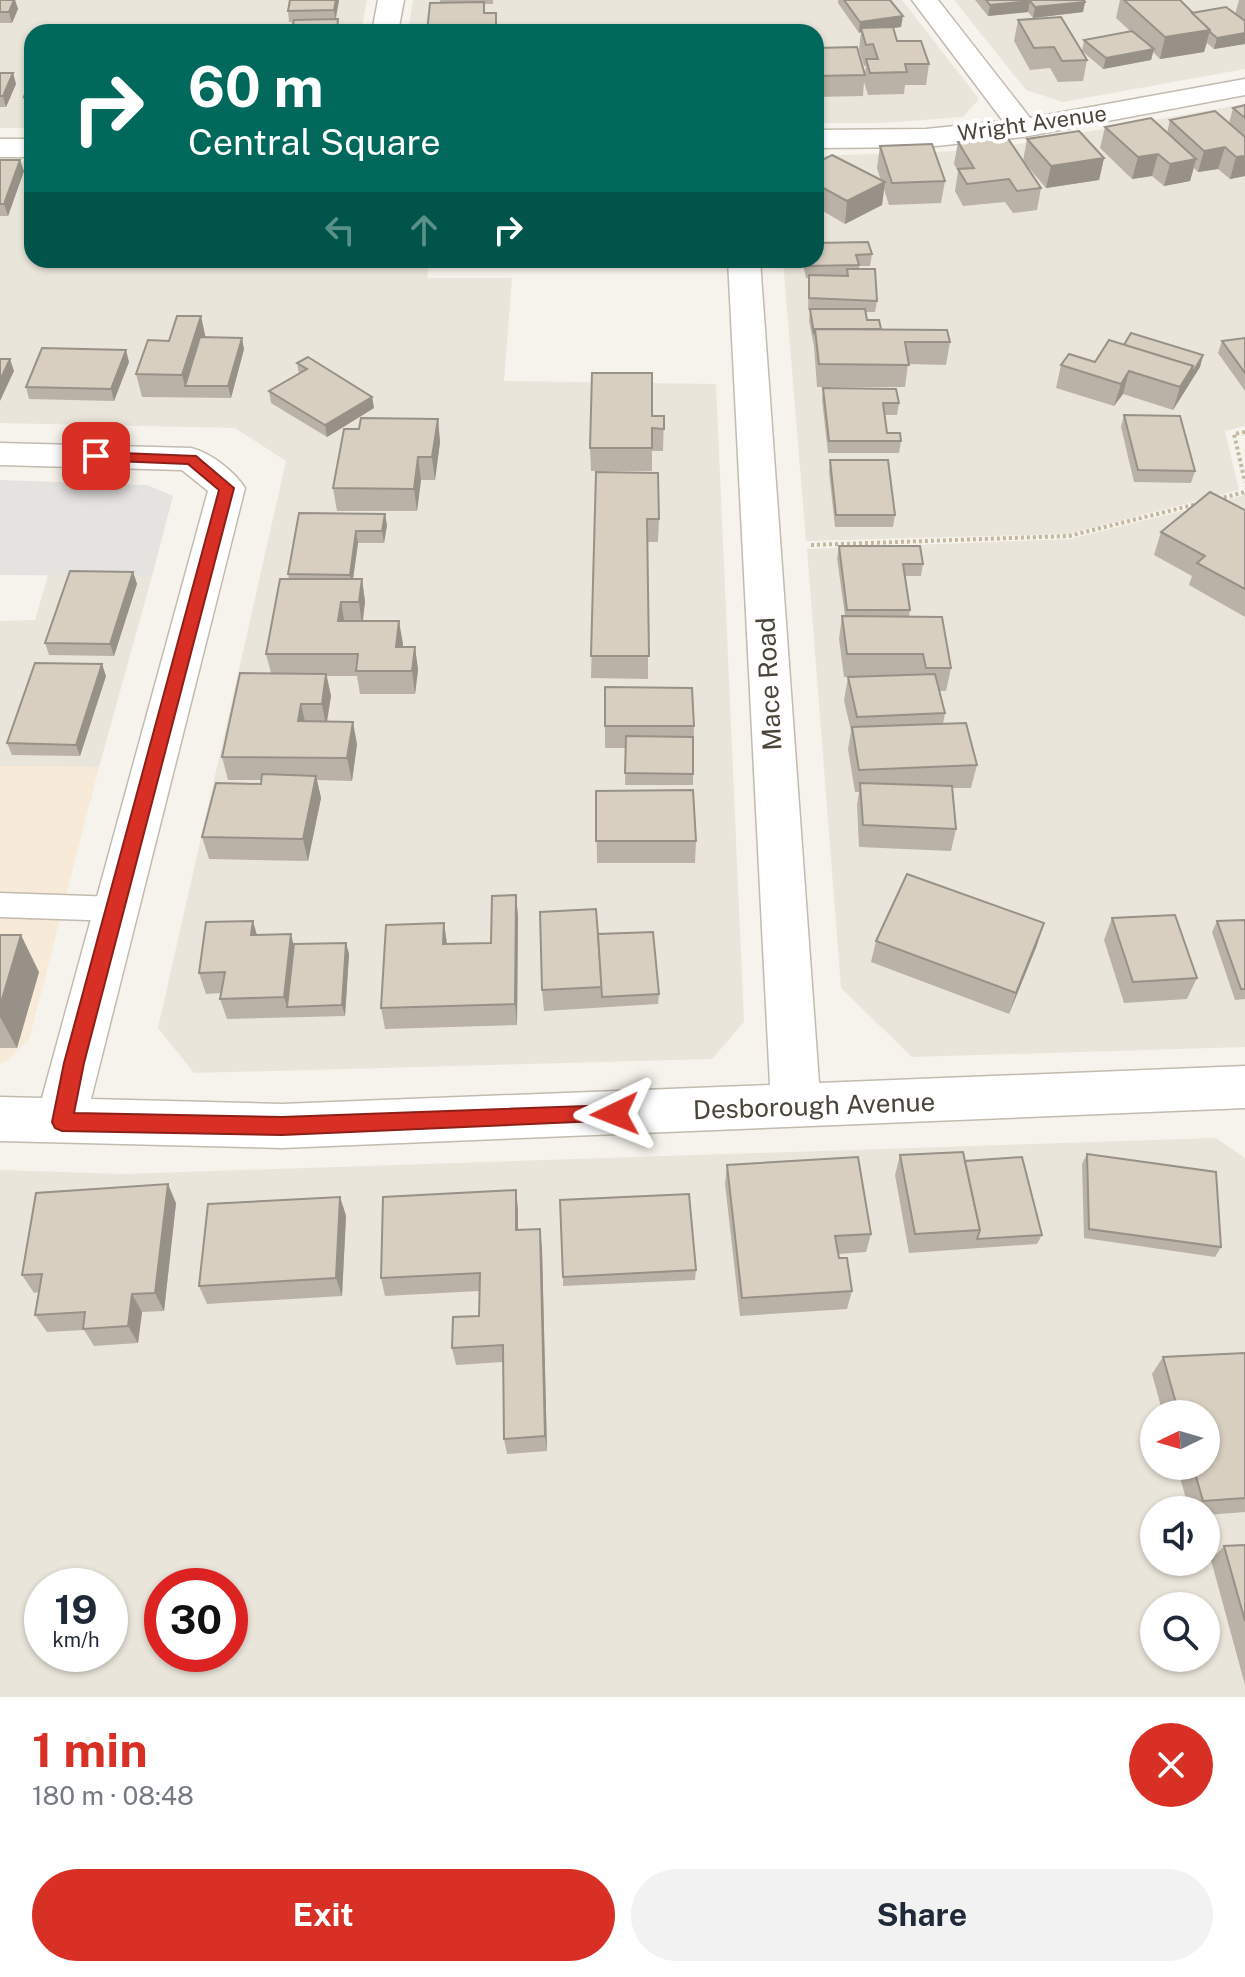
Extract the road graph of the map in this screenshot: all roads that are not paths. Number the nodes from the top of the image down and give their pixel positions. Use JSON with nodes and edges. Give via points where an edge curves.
{"nodes":[{"id":1,"x":391,"y":0,"type":"edge"},
{"id":2,"x":925,"y":0,"type":"edge"},
{"id":3,"x":386,"y":24,"type":"edge"},
{"id":4,"x":1245,"y":87,"type":"edge"},
{"id":5,"x":1023,"y":128,"type":"junction"},
{"id":6,"x":824,"y":139,"type":"edge"},
{"id":7,"x":0,"y":148,"type":"edge"},
{"id":8,"x":24,"y":148,"type":"edge"},
{"id":9,"x":744,"y":268,"type":"edge"},
{"id":10,"x":0,"y":454,"type":"edge"},
{"id":11,"x":0,"y":905,"type":"edge"},
{"id":12,"x":117,"y":909,"type":"junction"},
{"id":13,"x":1245,"y":1087,"type":"edge"},
{"id":14,"x":796,"y":1107,"type":"junction"},
{"id":15,"x":0,"y":1119,"type":"edge"},
{"id":16,"x":62,"y":1122,"type":"junction"}],
"edges":[{"from":1,"to":3,"type":"street"},
{"from":2,"to":5,"type":"street"},
{"from":4,"to":5,"type":"street","name":"Wright Avenue"},
{"from":5,"to":6,"type":"street","name":"Wright Avenue","via":[[926,138]]},
{"from":7,"to":8,"type":"street"},
{"from":9,"to":14,"type":"street","name":"Mace Road"},
{"from":10,"to":12,"type":"street","via":[[191,459],[227,488]]},
{"from":11,"to":12,"type":"lane"},
{"from":12,"to":16,"type":"street"},
{"from":13,"to":14,"type":"street","name":"Desborough Avenue"},
{"from":14,"to":16,"type":"street","name":"Desborough Avenue","via":[[282,1126]]},
{"from":15,"to":16,"type":"street","name":"Desborough Avenue"}]}
